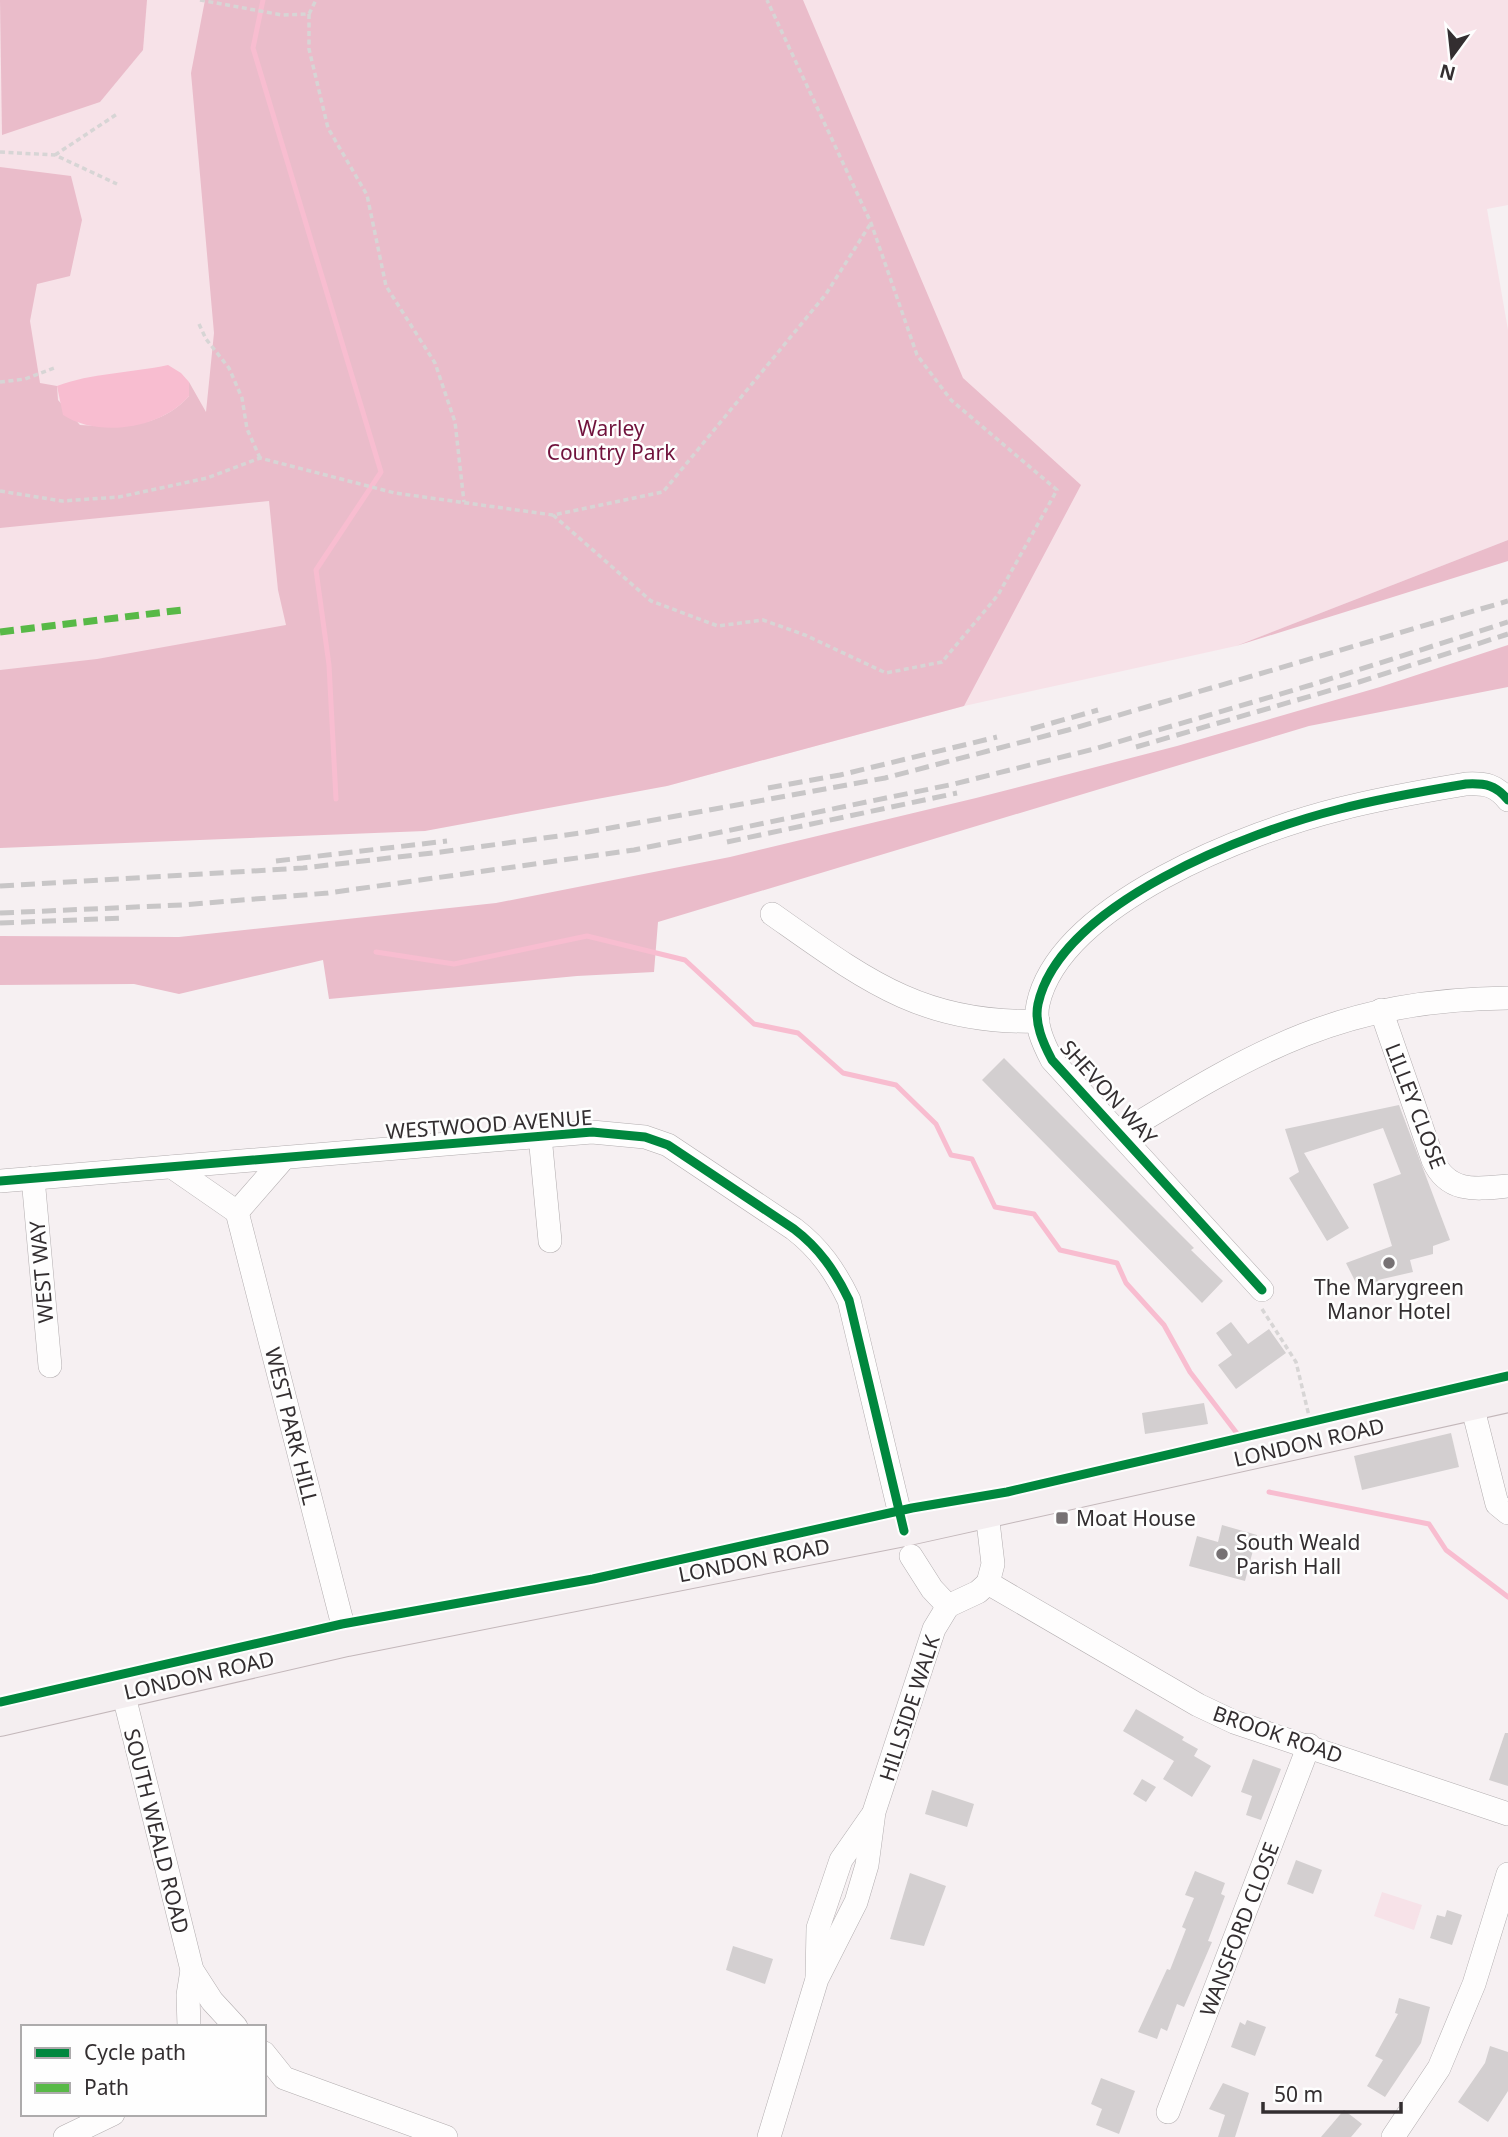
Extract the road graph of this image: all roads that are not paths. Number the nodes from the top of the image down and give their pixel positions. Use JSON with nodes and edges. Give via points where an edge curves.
{"nodes":[{"id":1,"x":1508,"y":800,"type":"edge"},
{"id":2,"x":772,"y":914,"type":"dead end"},
{"id":3,"x":1508,"y":998,"type":"edge"},
{"id":4,"x":1381,"y":1010,"type":"junction"},
{"id":5,"x":1038,"y":1021,"type":"junction"},
{"id":6,"x":1122,"y":1133,"type":"junction"},
{"id":7,"x":540,"y":1136,"type":"junction"},
{"id":8,"x":284,"y":1158,"type":"junction"},
{"id":9,"x":172,"y":1167,"type":"junction"},
{"id":10,"x":33,"y":1178,"type":"junction"},
{"id":11,"x":0,"y":1181,"type":"edge"},
{"id":12,"x":1508,"y":1186,"type":"edge"},
{"id":13,"x":237,"y":1212,"type":"junction"},
{"id":14,"x":550,"y":1241,"type":"dead end"},
{"id":15,"x":1262,"y":1290,"type":"road end"},
{"id":16,"x":50,"y":1366,"type":"dead end"},
{"id":17,"x":1508,"y":1397,"type":"edge"},
{"id":18,"x":1472,"y":1405,"type":"junction"},
{"id":19,"x":987,"y":1513,"type":"junction"},
{"id":20,"x":1508,"y":1513,"type":"edge"},
{"id":21,"x":907,"y":1544,"type":"junction"},
{"id":22,"x":988,"y":1583,"type":"junction"},
{"id":23,"x":948,"y":1606,"type":"junction"},
{"id":24,"x":347,"y":1641,"type":"junction"},
{"id":25,"x":123,"y":1692,"type":"junction"},
{"id":26,"x":0,"y":1721,"type":"edge"},
{"id":27,"x":1309,"y":1745,"type":"junction"},
{"id":28,"x":1508,"y":1814,"type":"edge"},
{"id":29,"x":1508,"y":1874,"type":"edge"},
{"id":30,"x":192,"y":1970,"type":"junction"},
{"id":31,"x":189,"y":2025,"type":"edge"},
{"id":32,"x":234,"y":2025,"type":"edge"},
{"id":33,"x":266,"y":2058,"type":"edge"},
{"id":34,"x":274,"y":2077,"type":"edge"},
{"id":35,"x":1168,"y":2112,"type":"dead end"},
{"id":36,"x":109,"y":2116,"type":"edge"},
{"id":37,"x":65,"y":2137,"type":"edge"},
{"id":38,"x":446,"y":2137,"type":"edge"},
{"id":39,"x":769,"y":2137,"type":"edge"},
{"id":40,"x":1393,"y":2137,"type":"edge"}],
"edges":[{"from":1,"to":5,"type":"street","name":"SHEVON WAY","via":[[1497,788],[1482,783],[1395,796],[1285,826],[1219,852],[1131,897],[1089,925],[1057,961],[1045,983]]},
{"from":2,"to":5,"type":"street","via":[[861,976],[926,1007],[990,1021]]},
{"from":3,"to":4,"type":"street"},
{"from":4,"to":6,"type":"street","via":[[1274,1045]]},
{"from":4,"to":12,"type":"street","name":"LILLEY CLOSE","via":[[1437,1170],[1461,1188]]},
{"from":5,"to":6,"type":"street","name":"SHEVON WAY","via":[[1052,1060]]},
{"from":6,"to":15,"type":"street","name":"SHEVON WAY"},
{"from":7,"to":8,"type":"street","name":"WESTWOOD AVENUE"},
{"from":7,"to":14,"type":"street"},
{"from":7,"to":21,"type":"street","name":"WESTWOOD AVENUE","via":[[618,1133],[668,1145],[812,1243],[849,1300]]},
{"from":8,"to":9,"type":"street","name":"WESTWOOD AVENUE"},
{"from":8,"to":13,"type":"street"},
{"from":9,"to":10,"type":"street","name":"WESTWOOD AVENUE"},
{"from":9,"to":13,"type":"street"},
{"from":10,"to":11,"type":"street","name":"WESTWOOD AVENUE"},
{"from":10,"to":16,"type":"street","name":"WEST WAY"},
{"from":13,"to":24,"type":"street","name":"WEST PARK HILL"},
{"from":17,"to":18,"type":"main road","name":"LONDON ROAD"},
{"from":18,"to":19,"type":"main road","name":"LONDON ROAD"},
{"from":18,"to":20,"type":"street","via":[[1497,1504]]},
{"from":19,"to":21,"type":"main road","name":"LONDON ROAD"},
{"from":19,"to":22,"type":"street","via":[[993,1563]]},
{"from":21,"to":23,"type":"street","via":[[932,1589]]},
{"from":21,"to":24,"type":"main road","name":"LONDON ROAD"},
{"from":22,"to":23,"type":"street"},
{"from":22,"to":27,"type":"street","name":"BROOK ROAD","via":[[1198,1705],[1234,1722]]},
{"from":23,"to":39,"type":"street","name":"HILLSIDE WALK","via":[[934,1629],[874,1812],[841,1860],[818,1928],[817,1979]]},
{"from":24,"to":25,"type":"main road","name":"LONDON ROAD"},
{"from":25,"to":26,"type":"main road","name":"LONDON ROAD"},
{"from":25,"to":30,"type":"street","name":"SOUTH WEALD ROAD"},
{"from":27,"to":28,"type":"street","name":"BROOK ROAD"},
{"from":27,"to":35,"type":"street","name":"WANSFORD CLOSE"},
{"from":29,"to":40,"type":"street","via":[[1474,1984],[1439,2068]]},
{"from":30,"to":31,"type":"street","name":"SOUTH WEALD ROAD"},
{"from":30,"to":32,"type":"street","name":"SOUTH WEALD ROAD"},
{"from":33,"to":34,"type":"street"},
{"from":34,"to":38,"type":"street"},
{"from":36,"to":37,"type":"street"}]}
